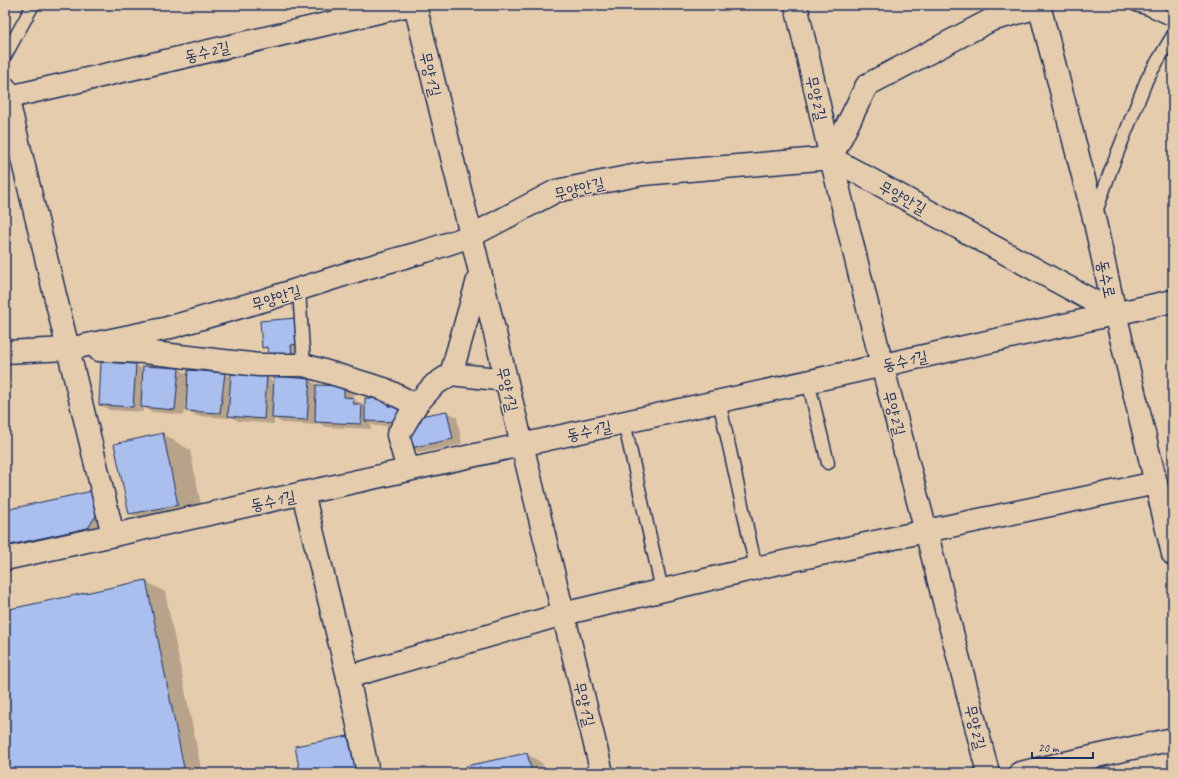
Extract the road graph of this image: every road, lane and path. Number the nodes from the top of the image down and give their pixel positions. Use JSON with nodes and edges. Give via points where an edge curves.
{"nodes":[{"id":1,"x":33,"y":5,"type":"edge"},
{"id":2,"x":409,"y":5,"type":"edge"},
{"id":3,"x":414,"y":5,"type":"edge"},
{"id":4,"x":796,"y":5,"type":"edge"},
{"id":5,"x":1136,"y":5,"type":"edge"},
{"id":6,"x":1039,"y":6,"type":"edge"},
{"id":7,"x":1173,"y":20,"type":"edge"},
{"id":8,"x":1173,"y":35,"type":"edge"},
{"id":9,"x":5,"y":56,"type":"edge"},
{"id":10,"x":6,"y":94,"type":"edge"},
{"id":11,"x":831,"y":158,"type":"junction"},
{"id":12,"x":1094,"y":218,"type":"junction"},
{"id":13,"x":471,"y":236,"type":"junction"},
{"id":14,"x":480,"y":272,"type":"junction"},
{"id":15,"x":299,"y":290,"type":"junction"},
{"id":16,"x":1173,"y":301,"type":"edge"},
{"id":17,"x":1115,"y":314,"type":"junction"},
{"id":18,"x":68,"y":348,"type":"junction"},
{"id":19,"x":5,"y":352,"type":"edge"},
{"id":20,"x":304,"y":365,"type":"junction"},
{"id":21,"x":882,"y":365,"type":"junction"},
{"id":22,"x":451,"y":374,"type":"junction"},
{"id":23,"x":506,"y":380,"type":"junction"},
{"id":24,"x":808,"y":381,"type":"junction"},
{"id":25,"x":719,"y":401,"type":"junction"},
{"id":26,"x":416,"y":405,"type":"junction"},
{"id":27,"x":624,"y":422,"type":"junction"},
{"id":28,"x":522,"y":445,"type":"junction"},
{"id":29,"x":828,"y":463,"type":"dead end"},
{"id":30,"x":408,"y":470,"type":"junction"},
{"id":31,"x":1156,"y":483,"type":"junction"},
{"id":32,"x":303,"y":493,"type":"junction"},
{"id":33,"x":926,"y":531,"type":"junction"},
{"id":34,"x":113,"y":535,"type":"junction"},
{"id":35,"x":1173,"y":554,"type":"edge"},
{"id":36,"x":5,"y":559,"type":"edge"},
{"id":37,"x":756,"y":568,"type":"junction"},
{"id":38,"x":662,"y":590,"type":"junction"},
{"id":39,"x":563,"y":614,"type":"junction"},
{"id":40,"x":348,"y":677,"type":"junction"},
{"id":41,"x":1173,"y":739,"type":"edge"},
{"id":42,"x":368,"y":773,"type":"edge"},
{"id":43,"x":602,"y":773,"type":"edge"},
{"id":44,"x":988,"y":773,"type":"edge"},
{"id":45,"x":1020,"y":773,"type":"edge"}],
"edges":[{"from":1,"to":9,"type":"lane"},
{"from":2,"to":10,"type":"street","name":"동수2길"},
{"from":3,"to":13,"type":"street","name":"무양1길"},
{"from":4,"to":11,"type":"street","name":"무양2길"},
{"from":5,"to":7,"type":"lane"},
{"from":6,"to":11,"type":"street","via":[[991,20],[867,85]]},
{"from":6,"to":12,"type":"street","name":"동수로"},
{"from":8,"to":12,"type":"lane","via":[[1147,79]]},
{"from":10,"to":18,"type":"street"},
{"from":11,"to":13,"type":"street","name":"무양안길","via":[[643,174],[556,191]]},
{"from":11,"to":17,"type":"street","name":"무양안길"},
{"from":11,"to":21,"type":"street","name":"무양2길"},
{"from":12,"to":17,"type":"street","name":"동수로"},
{"from":13,"to":14,"type":"street","name":"무양1길"},
{"from":13,"to":15,"type":"street","name":"무양안길"},
{"from":14,"to":22,"type":"street"},
{"from":14,"to":23,"type":"street","name":"무양1길"},
{"from":15,"to":18,"type":"street","name":"무양안길","via":[[164,329]]},
{"from":15,"to":20,"type":"lane"},
{"from":16,"to":17,"type":"street","name":"동수1길"},
{"from":17,"to":21,"type":"street","name":"동수1길"},
{"from":17,"to":31,"type":"street","name":"동수로"},
{"from":18,"to":19,"type":"street","name":"무양안길"},
{"from":18,"to":20,"type":"street","via":[[144,352],[259,365]]},
{"from":18,"to":34,"type":"street"},
{"from":20,"to":26,"type":"street","via":[[384,389]]},
{"from":21,"to":24,"type":"street","name":"동수1길"},
{"from":21,"to":33,"type":"street","name":"무양2길"},
{"from":22,"to":23,"type":"street"},
{"from":22,"to":26,"type":"street","via":[[434,385]]},
{"from":23,"to":28,"type":"street","name":"무양1길"},
{"from":24,"to":25,"type":"street","name":"동수1길"},
{"from":24,"to":29,"type":"lane"},
{"from":25,"to":27,"type":"street","name":"동수1길"},
{"from":25,"to":37,"type":"lane"},
{"from":26,"to":30,"type":"street","via":[[398,434]]},
{"from":27,"to":28,"type":"street","name":"동수1길"},
{"from":27,"to":38,"type":"lane"},
{"from":28,"to":30,"type":"street","name":"동수1길"},
{"from":28,"to":39,"type":"street","name":"무양1길"},
{"from":30,"to":32,"type":"street","name":"동수1길"},
{"from":31,"to":33,"type":"street"},
{"from":31,"to":35,"type":"street","name":"동수로"},
{"from":32,"to":34,"type":"street","name":"동수1길"},
{"from":32,"to":40,"type":"street"},
{"from":33,"to":37,"type":"street"},
{"from":33,"to":44,"type":"street","name":"무양2길"},
{"from":34,"to":36,"type":"street","name":"동수1길"},
{"from":37,"to":38,"type":"street"},
{"from":38,"to":39,"type":"street"},
{"from":39,"to":40,"type":"street"},
{"from":39,"to":43,"type":"street","name":"무양1길"},
{"from":40,"to":42,"type":"street"},
{"from":41,"to":45,"type":"street"}]}
